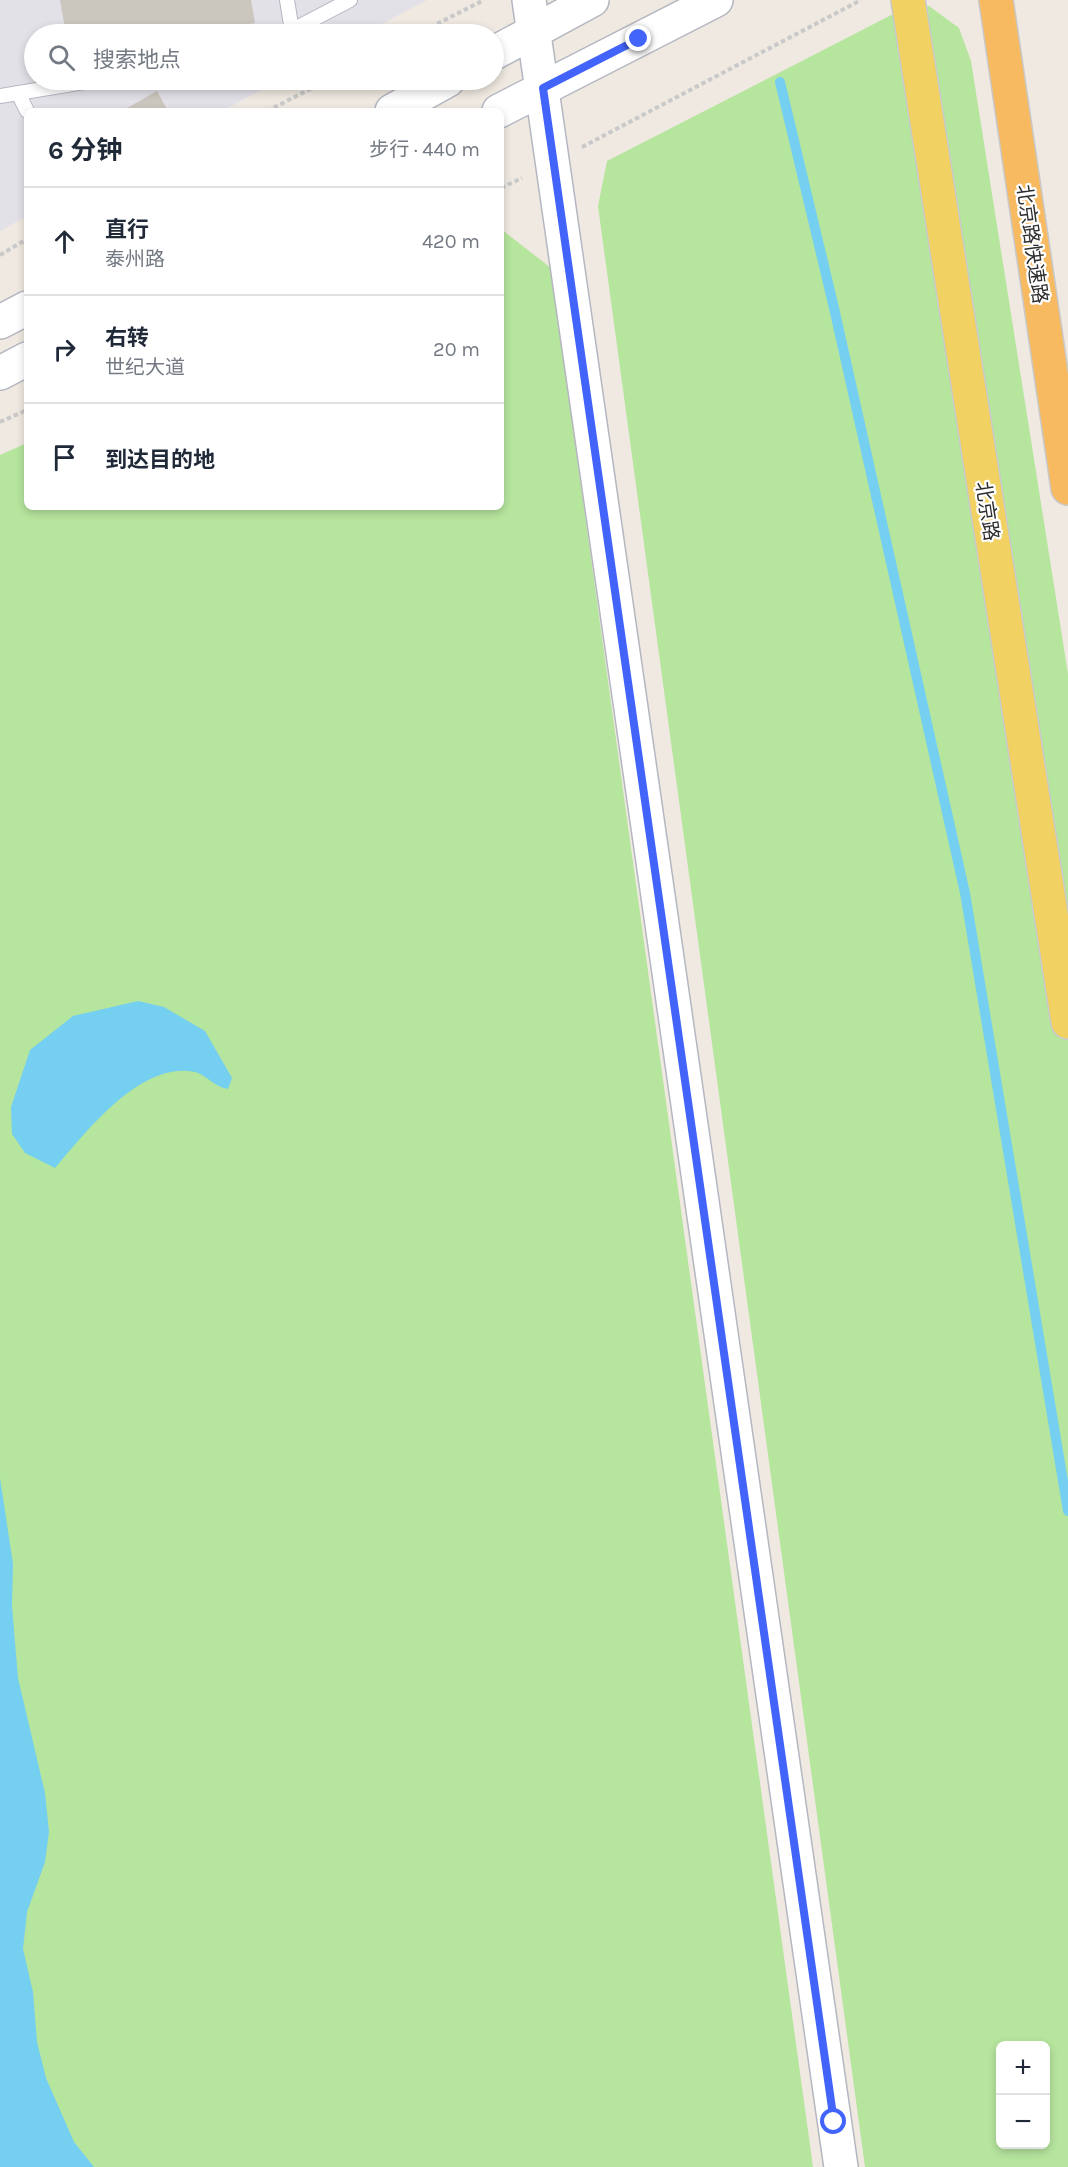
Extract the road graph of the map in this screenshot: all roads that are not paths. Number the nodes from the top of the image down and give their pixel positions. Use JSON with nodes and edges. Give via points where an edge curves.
{"nodes":[{"id":1,"x":287,"y":0,"type":"edge"},
{"id":2,"x":350,"y":0,"type":"edge"},
{"id":3,"x":591,"y":0,"type":"edge"},
{"id":4,"x":716,"y":0,"type":"edge"},
{"id":5,"x":908,"y":0,"type":"edge"},
{"id":6,"x":996,"y":0,"type":"edge"},
{"id":7,"x":531,"y":15,"type":"edge"},
{"id":8,"x":288,"y":24,"type":"edge"},
{"id":9,"x":306,"y":24,"type":"edge"},
{"id":10,"x":504,"y":43,"type":"edge"},
{"id":11,"x":543,"y":88,"type":"junction"},
{"id":12,"x":36,"y":90,"type":"edge"},
{"id":13,"x":430,"y":90,"type":"edge"},
{"id":14,"x":18,"y":93,"type":"junction"},
{"id":15,"x":0,"y":96,"type":"edge"},
{"id":16,"x":26,"y":108,"type":"edge"},
{"id":17,"x":397,"y":108,"type":"edge"},
{"id":18,"x":504,"y":108,"type":"edge"},
{"id":19,"x":24,"y":310,"type":"edge"},
{"id":20,"x":0,"y":322,"type":"edge"},
{"id":21,"x":24,"y":360,"type":"edge"},
{"id":22,"x":0,"y":373,"type":"edge"},
{"id":23,"x":1068,"y":488,"type":"edge"},
{"id":24,"x":1068,"y":1022,"type":"edge"},
{"id":25,"x":841,"y":2167,"type":"edge"}],
"edges":[{"from":1,"to":8,"type":"lane"},
{"from":2,"to":9,"type":"lane"},
{"from":3,"to":7,"type":"street"},
{"from":4,"to":11,"type":"street"},
{"from":5,"to":24,"type":"main road","name":"北京路"},
{"from":6,"to":23,"type":"highway","name":"北京路快速路"},
{"from":7,"to":10,"type":"street"},
{"from":7,"to":11,"type":"street"},
{"from":11,"to":18,"type":"street"},
{"from":11,"to":25,"type":"street"},
{"from":12,"to":14,"type":"lane"},
{"from":13,"to":17,"type":"street"},
{"from":14,"to":15,"type":"lane"},
{"from":14,"to":16,"type":"lane"},
{"from":19,"to":20,"type":"street"},
{"from":21,"to":22,"type":"street"}]}
